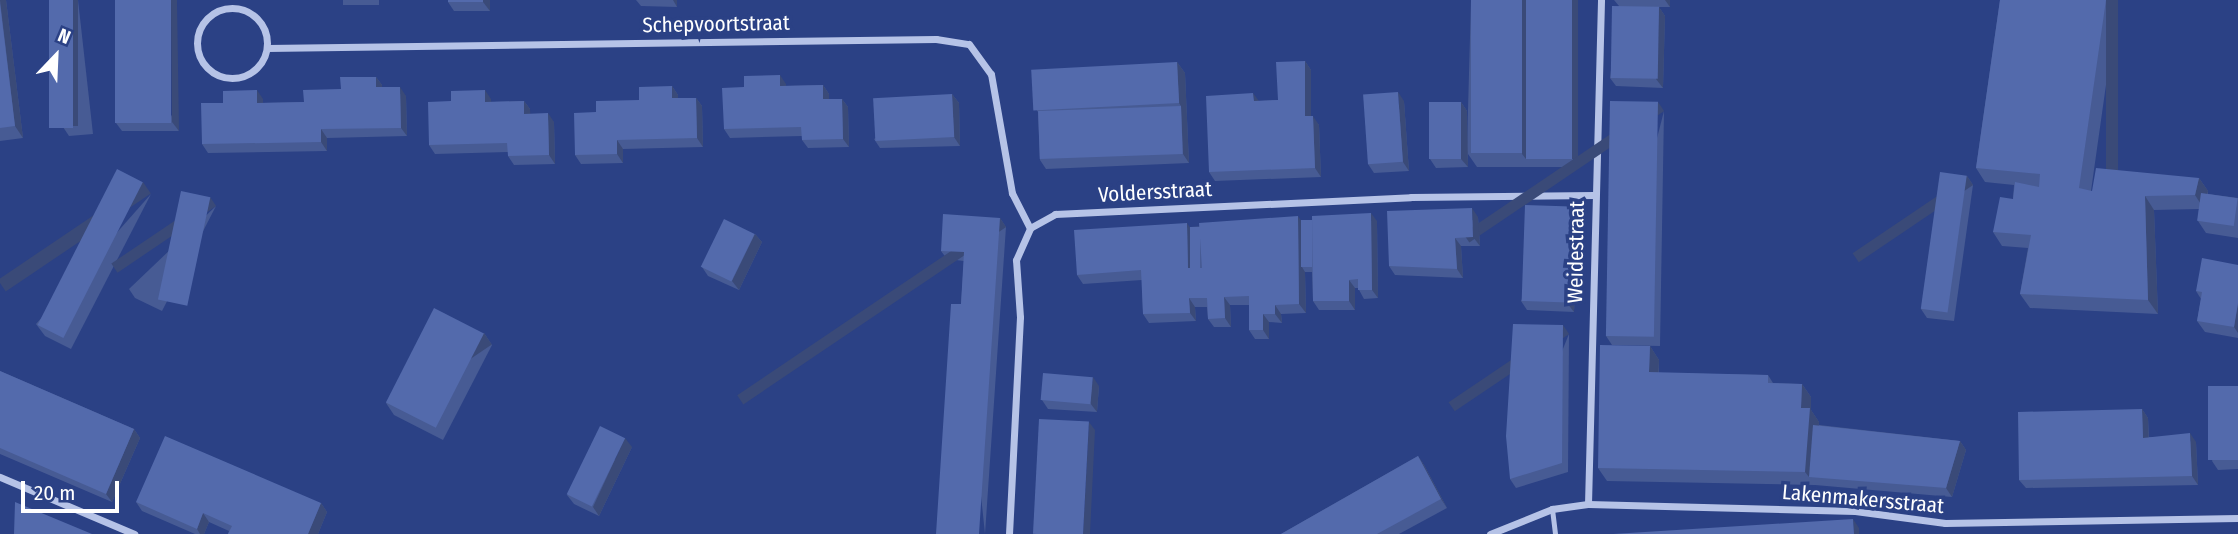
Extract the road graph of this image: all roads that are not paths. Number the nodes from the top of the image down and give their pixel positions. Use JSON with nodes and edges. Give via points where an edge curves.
{"nodes":[{"id":1,"x":1601,"y":0,"type":"edge"},
{"id":2,"x":232,"y":4,"type":"edge"},
{"id":3,"x":267,"y":48,"type":"junction"},
{"id":4,"x":1594,"y":195,"type":"junction"},
{"id":5,"x":1030,"y":228,"type":"junction"},
{"id":6,"x":0,"y":477,"type":"edge"},
{"id":7,"x":1588,"y":504,"type":"junction"},
{"id":8,"x":1552,"y":509,"type":"junction"},
{"id":9,"x":2238,"y":518,"type":"edge"},
{"id":10,"x":134,"y":534,"type":"edge"},
{"id":11,"x":1009,"y":534,"type":"edge"},
{"id":12,"x":1490,"y":534,"type":"edge"},
{"id":13,"x":1555,"y":534,"type":"edge"}],
"edges":[{"from":1,"to":4,"type":"street","name":"Weidestraat"},
{"from":2,"to":3,"type":"street","via":[[257,19]]},
{"from":2,"to":3,"type":"street","via":[[202,24],[197,43],[205,65],[225,77],[246,75]]},
{"from":3,"to":5,"type":"street","name":"Schepvoortstraat","via":[[936,39],[969,44],[991,75],[1012,193]]},
{"from":4,"to":5,"type":"street","name":"Voldersstraat","via":[[1424,196],[1055,214]]},
{"from":4,"to":7,"type":"street","name":"Weidestraat"},
{"from":5,"to":11,"type":"street","via":[[1016,260],[1020,317]]},
{"from":6,"to":10,"type":"street"},
{"from":7,"to":8,"type":"street","name":"Lakenmakersstraat"},
{"from":7,"to":9,"type":"street","name":"Lakenmakersstraat","via":[[1855,511],[1945,523]]},
{"from":8,"to":12,"type":"street","name":"Lakenmakersstraat"},
{"from":8,"to":13,"type":"lane"}]}
